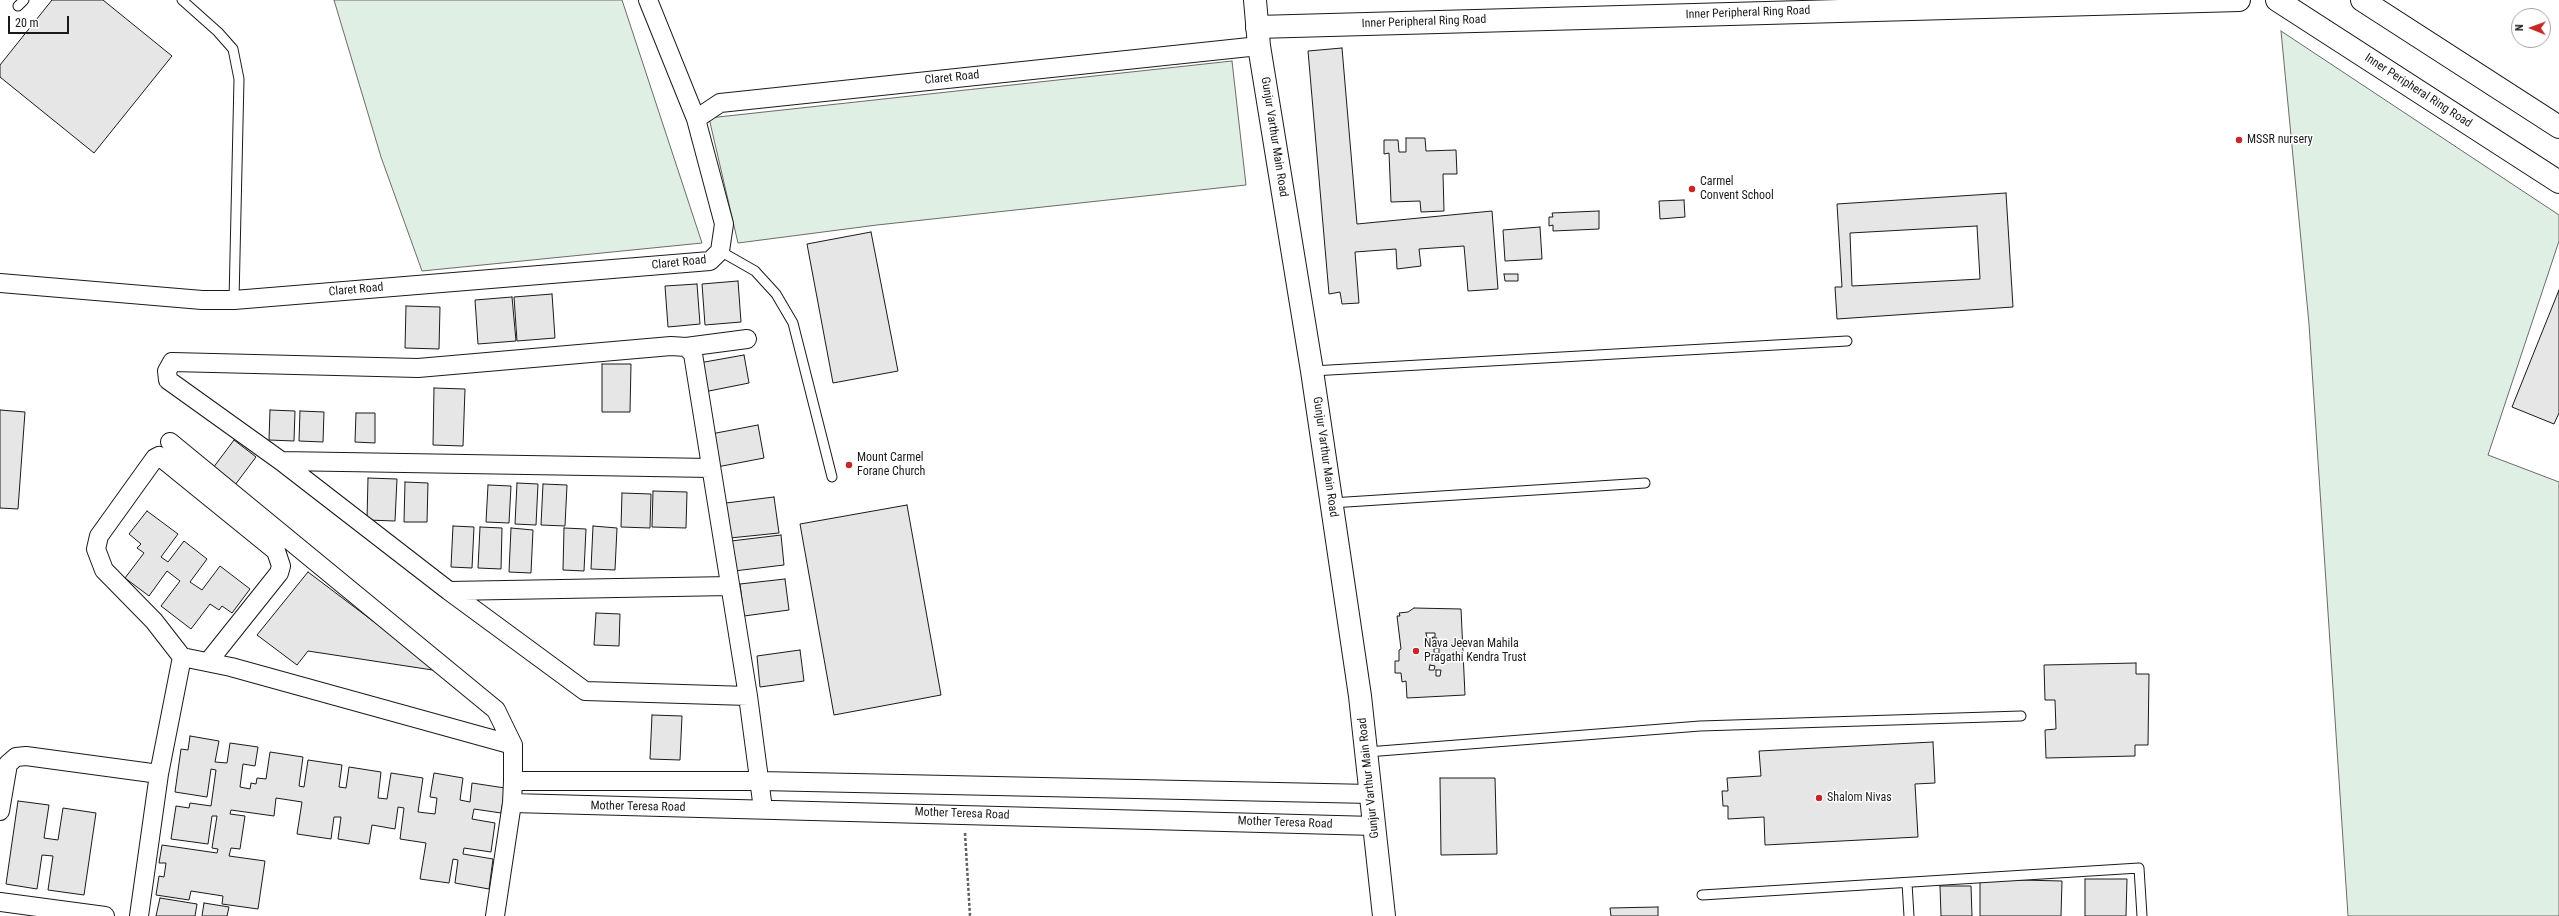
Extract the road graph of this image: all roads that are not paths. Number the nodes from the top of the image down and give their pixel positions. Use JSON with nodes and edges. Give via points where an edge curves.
{"nodes":[{"id":1,"x":182,"y":0,"type":"edge"},
{"id":2,"x":648,"y":0,"type":"edge"},
{"id":3,"x":1255,"y":0,"type":"edge"},
{"id":4,"x":2239,"y":0,"type":"edge"},
{"id":5,"x":2277,"y":0,"type":"edge"},
{"id":6,"x":2362,"y":0,"type":"edge"},
{"id":7,"x":1258,"y":36,"type":"junction"},
{"id":8,"x":696,"y":119,"type":"junction"},
{"id":9,"x":2559,"y":127,"type":"edge"},
{"id":10,"x":2559,"y":182,"type":"edge"},
{"id":11,"x":720,"y":251,"type":"junction"},
{"id":12,"x":0,"y":283,"type":"edge"},
{"id":13,"x":234,"y":300,"type":"junction"},
{"id":14,"x":747,"y":339,"type":"dead end"},
{"id":15,"x":1847,"y":341,"type":"dead end"},
{"id":16,"x":686,"y":347,"type":"junction"},
{"id":17,"x":1312,"y":371,"type":"junction"},
{"id":18,"x":170,"y":442,"type":"dead end"},
{"id":19,"x":281,"y":461,"type":"junction"},
{"id":20,"x":711,"y":468,"type":"junction"},
{"id":21,"x":832,"y":477,"type":"dead end"},
{"id":22,"x":1645,"y":483,"type":"dead end"},
{"id":23,"x":1331,"y":503,"type":"junction"},
{"id":24,"x":730,"y":586,"type":"junction"},
{"id":25,"x":449,"y":591,"type":"junction"},
{"id":26,"x":182,"y":657,"type":"junction"},
{"id":27,"x":208,"y":662,"type":"junction"},
{"id":28,"x":748,"y":696,"type":"junction"},
{"id":29,"x":2021,"y":716,"type":"dead end"},
{"id":30,"x":513,"y":745,"type":"junction"},
{"id":31,"x":1366,"y":752,"type":"junction"},
{"id":32,"x":159,"y":774,"type":"junction"},
{"id":33,"x":514,"y":781,"type":"junction"},
{"id":34,"x":760,"y":781,"type":"junction"},
{"id":35,"x":1371,"y":794,"type":"junction"},
{"id":36,"x":512,"y":803,"type":"junction"},
{"id":37,"x":763,"y":809,"type":"junction"},
{"id":38,"x":0,"y":811,"type":"edge"},
{"id":39,"x":1374,"y":826,"type":"junction"},
{"id":40,"x":1907,"y":884,"type":"junction"},
{"id":41,"x":1702,"y":895,"type":"dead end"},
{"id":42,"x":0,"y":902,"type":"edge"},
{"id":43,"x":105,"y":916,"type":"edge"},
{"id":44,"x":139,"y":916,"type":"edge"},
{"id":45,"x":495,"y":916,"type":"edge"},
{"id":46,"x":1384,"y":916,"type":"edge"},
{"id":47,"x":1908,"y":916,"type":"edge"},
{"id":48,"x":2142,"y":916,"type":"edge"}],
"edges":[{"from":1,"to":13,"type":"lane","via":[[233,49],[238,71]]},
{"from":2,"to":8,"type":"street"},
{"from":3,"to":7,"type":"main road","name":"Gunjur Varthur Main Road"},
{"from":4,"to":7,"type":"main road","name":"Inner Peripheral Ring Road"},
{"from":5,"to":10,"type":"main road","name":"Inner Peripheral Ring Road"},
{"from":6,"to":9,"type":"main road"},
{"from":7,"to":8,"type":"street","name":"Claret Road","via":[[720,103]]},
{"from":7,"to":17,"type":"main road","name":"Gunjur Varthur Main Road"},
{"from":8,"to":11,"type":"street","name":"Claret Road","via":[[722,216],[724,232]]},
{"from":11,"to":13,"type":"street","name":"Claret Road","via":[[715,258],[705,262]]},
{"from":11,"to":21,"type":"lane","via":[[756,271],[776,294],[793,323]]},
{"from":12,"to":13,"type":"street","name":"Claret Road","via":[[202,300]]},
{"from":14,"to":16,"type":"street"},
{"from":15,"to":17,"type":"lane"},
{"from":16,"to":19,"type":"street","via":[[418,368],[172,362],[167,371],[168,380]]},
{"from":16,"to":20,"type":"street","via":[[693,354]]},
{"from":17,"to":23,"type":"main road","name":"Gunjur Varthur Main Road"},
{"from":18,"to":30,"type":"street","via":[[496,710]]},
{"from":19,"to":20,"type":"street"},
{"from":19,"to":25,"type":"street"},
{"from":20,"to":24,"type":"street"},
{"from":22,"to":23,"type":"lane"},
{"from":23,"to":31,"type":"main road","name":"Gunjur Varthur Main Road"},
{"from":24,"to":25,"type":"street"},
{"from":24,"to":28,"type":"street"},
{"from":25,"to":28,"type":"street","via":[[585,691]]},
{"from":26,"to":27,"type":"street"},
{"from":26,"to":27,"type":"street","via":[[154,621],[104,570],[96,549],[99,536],[155,458],[160,456],[276,551],[281,566],[279,573]]},
{"from":26,"to":32,"type":"street"},
{"from":27,"to":30,"type":"street"},
{"from":28,"to":34,"type":"street"},
{"from":29,"to":31,"type":"lane","via":[[1700,726]]},
{"from":30,"to":33,"type":"street"},
{"from":31,"to":35,"type":"main road","name":"Gunjur Varthur Main Road"},
{"from":32,"to":38,"type":"street","via":[[26,756],[16,757],[8,764]]},
{"from":32,"to":44,"type":"street"},
{"from":33,"to":34,"type":"street","name":"Mother Teresa Road"},
{"from":33,"to":36,"type":"street"},
{"from":34,"to":35,"type":"street","name":"Mother Teresa Road"},
{"from":34,"to":37,"type":"street"},
{"from":35,"to":39,"type":"main road","name":"Gunjur Varthur Main Road"},
{"from":36,"to":37,"type":"street","name":"Mother Teresa Road"},
{"from":36,"to":45,"type":"street"},
{"from":37,"to":39,"type":"street","name":"Mother Teresa Road"},
{"from":39,"to":46,"type":"main road","name":"Gunjur Varthur Main Road"},
{"from":40,"to":41,"type":"lane"},
{"from":40,"to":47,"type":"lane"},
{"from":40,"to":48,"type":"lane","via":[[2139,868]]},
{"from":42,"to":43,"type":"street"}]}
